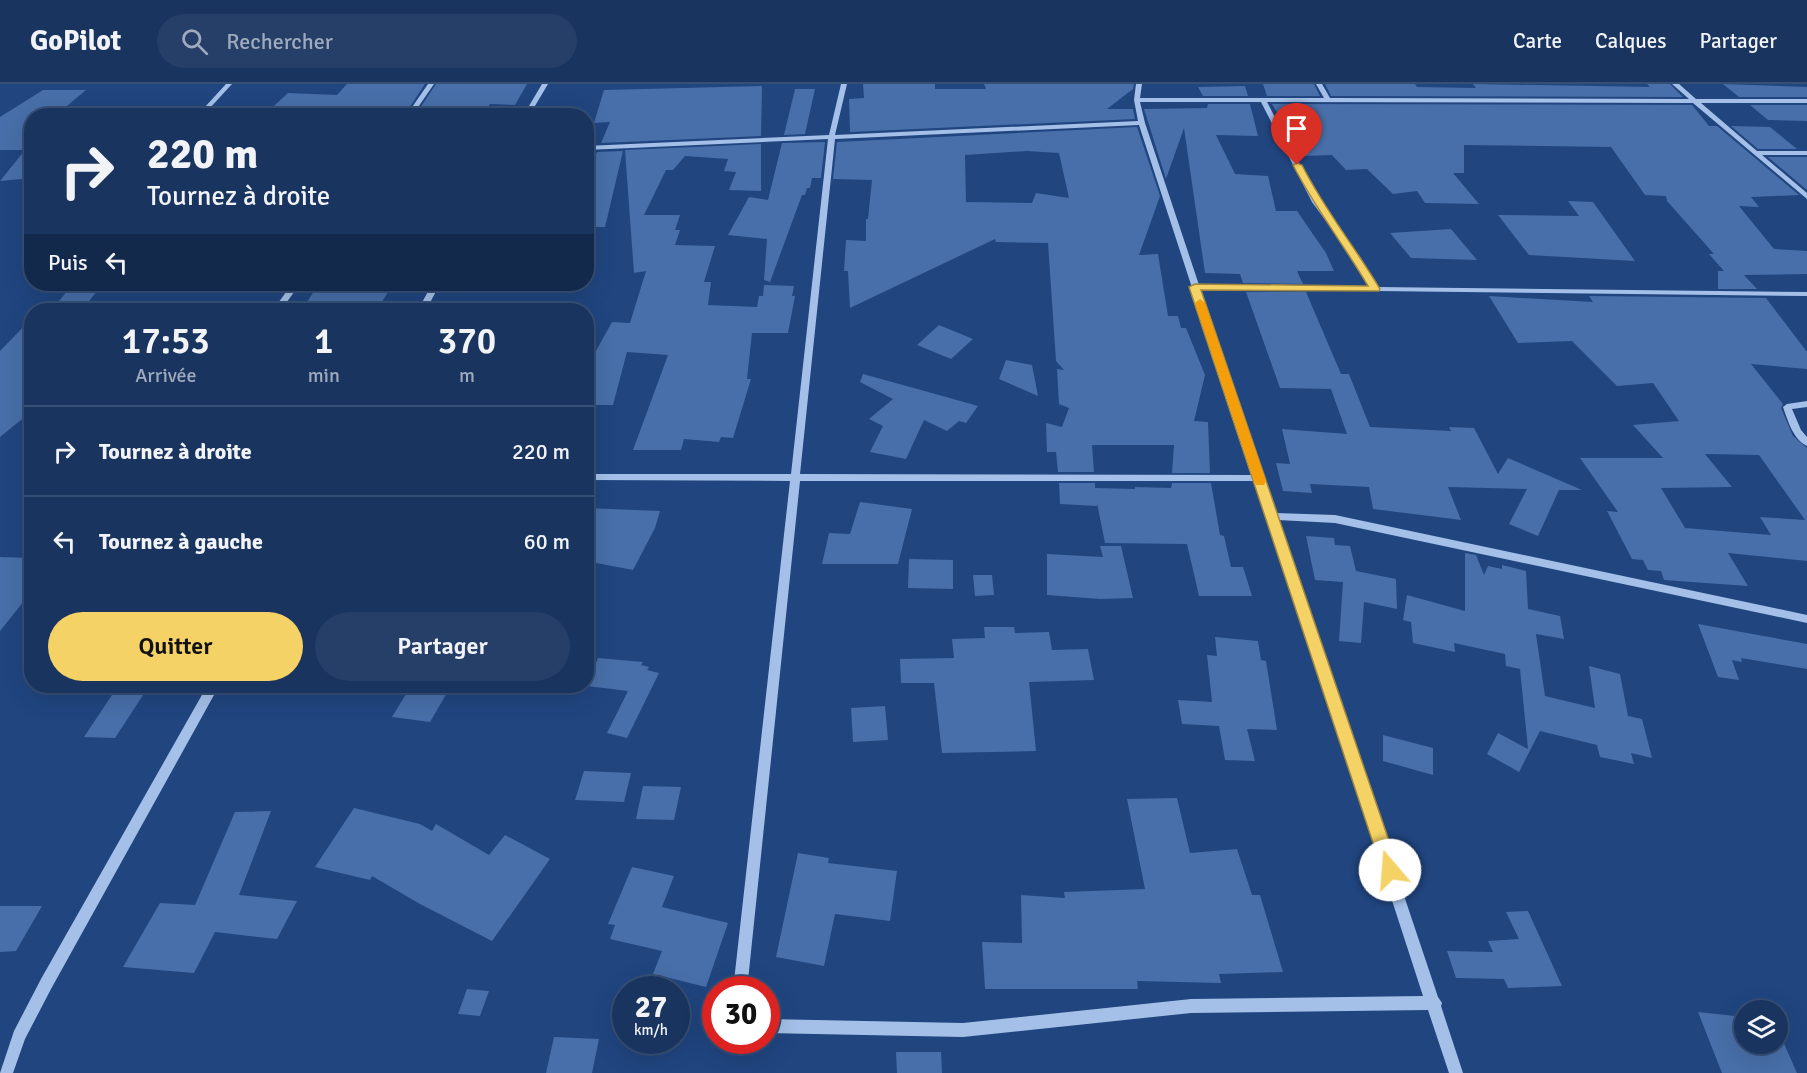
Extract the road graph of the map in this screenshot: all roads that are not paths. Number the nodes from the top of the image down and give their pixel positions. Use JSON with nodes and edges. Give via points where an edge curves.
{"nodes":[{"id":1,"x":229,"y":84,"type":"edge"},
{"id":2,"x":431,"y":84,"type":"edge"},
{"id":3,"x":545,"y":84,"type":"edge"},
{"id":4,"x":844,"y":84,"type":"edge"},
{"id":5,"x":1139,"y":84,"type":"edge"},
{"id":6,"x":1319,"y":84,"type":"edge"},
{"id":7,"x":1676,"y":84,"type":"edge"},
{"id":8,"x":1137,"y":100,"type":"junction"},
{"id":9,"x":1263,"y":100,"type":"junction"},
{"id":10,"x":1328,"y":100,"type":"junction"},
{"id":11,"x":1694,"y":100,"type":"junction"},
{"id":12,"x":1807,"y":100,"type":"edge"},
{"id":13,"x":207,"y":108,"type":"edge"},
{"id":14,"x":414,"y":108,"type":"edge"},
{"id":15,"x":531,"y":108,"type":"edge"},
{"id":16,"x":1142,"y":123,"type":"junction"},
{"id":17,"x":832,"y":135,"type":"junction"},
{"id":18,"x":594,"y":148,"type":"edge"},
{"id":19,"x":1755,"y":153,"type":"junction"},
{"id":20,"x":1807,"y":153,"type":"edge"},
{"id":21,"x":1807,"y":197,"type":"edge"},
{"id":22,"x":1195,"y":287,"type":"junction"},
{"id":23,"x":1375,"y":289,"type":"junction"},
{"id":24,"x":1807,"y":294,"type":"edge"},
{"id":25,"x":1807,"y":404,"type":"edge"},
{"id":26,"x":1807,"y":443,"type":"edge"},
{"id":27,"x":594,"y":477,"type":"edge"},
{"id":28,"x":1259,"y":478,"type":"junction"},
{"id":29,"x":795,"y":479,"type":"junction"},
{"id":30,"x":1272,"y":516,"type":"junction"},
{"id":31,"x":1807,"y":619,"type":"edge"},
{"id":32,"x":209,"y":693,"type":"edge"},
{"id":33,"x":742,"y":976,"type":"edge"},
{"id":34,"x":1435,"y":1004,"type":"junction"},
{"id":35,"x":780,"y":1026,"type":"edge"},
{"id":36,"x":6,"y":1073,"type":"edge"},
{"id":37,"x":1456,"y":1073,"type":"edge"}],
"edges":[{"from":1,"to":13,"type":"street"},
{"from":2,"to":14,"type":"street"},
{"from":3,"to":15,"type":"street"},
{"from":4,"to":17,"type":"street"},
{"from":5,"to":8,"type":"street"},
{"from":6,"to":10,"type":"street"},
{"from":7,"to":11,"type":"street"},
{"from":8,"to":9,"type":"street"},
{"from":8,"to":16,"type":"street"},
{"from":9,"to":10,"type":"street"},
{"from":9,"to":23,"type":"street","via":[[1316,201]]},
{"from":10,"to":11,"type":"street"},
{"from":11,"to":12,"type":"street"},
{"from":11,"to":19,"type":"street"},
{"from":16,"to":17,"type":"street"},
{"from":16,"to":22,"type":"street"},
{"from":17,"to":18,"type":"street"},
{"from":17,"to":29,"type":"street"},
{"from":19,"to":20,"type":"street"},
{"from":19,"to":21,"type":"street"},
{"from":22,"to":23,"type":"street"},
{"from":22,"to":28,"type":"street"},
{"from":23,"to":24,"type":"street"},
{"from":25,"to":26,"type":"street","via":[[1787,407]]},
{"from":27,"to":29,"type":"street"},
{"from":28,"to":29,"type":"street"},
{"from":28,"to":30,"type":"street"},
{"from":29,"to":33,"type":"street"},
{"from":30,"to":31,"type":"street","via":[[1335,519]]},
{"from":30,"to":34,"type":"street"},
{"from":32,"to":36,"type":"street","via":[[41,994],[19,1036]]},
{"from":34,"to":35,"type":"street","via":[[1191,1006],[963,1030]]},
{"from":34,"to":37,"type":"street"}]}
